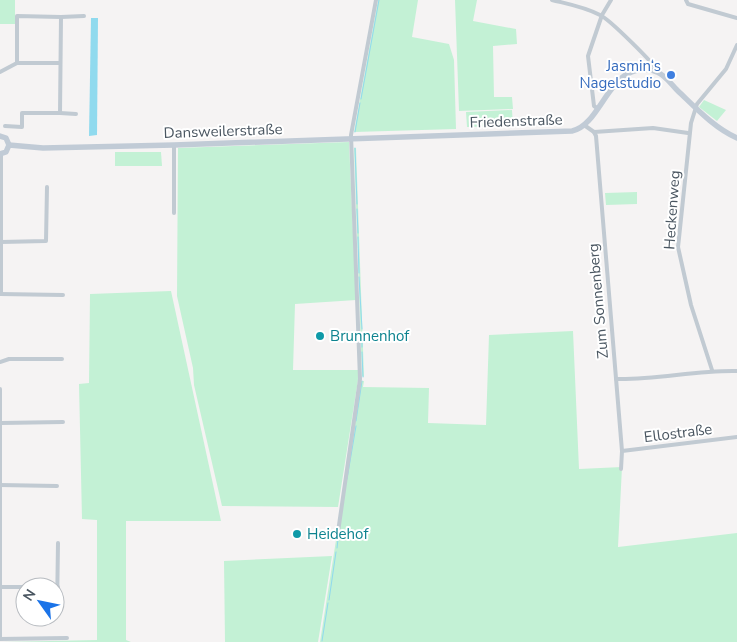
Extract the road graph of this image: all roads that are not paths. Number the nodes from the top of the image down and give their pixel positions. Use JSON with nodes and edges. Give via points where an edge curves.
{"nodes":[{"id":1,"x":376,"y":0,"type":"edge"},
{"id":2,"x":552,"y":0,"type":"edge"},
{"id":3,"x":610,"y":0,"type":"edge"},
{"id":4,"x":686,"y":0,"type":"edge"},
{"id":5,"x":61,"y":16,"type":"junction"},
{"id":6,"x":84,"y":16,"type":"dead end"},
{"id":7,"x":602,"y":16,"type":"junction"},
{"id":8,"x":737,"y":18,"type":"edge"},
{"id":9,"x":737,"y":45,"type":"edge"},
{"id":10,"x":17,"y":63,"type":"junction"},
{"id":11,"x":60,"y":63,"type":"junction"},
{"id":12,"x":0,"y":72,"type":"edge"},
{"id":13,"x":658,"y":72,"type":"junction"},
{"id":14,"x":597,"y":108,"type":"junction"},
{"id":15,"x":696,"y":108,"type":"junction"},
{"id":16,"x":60,"y":113,"type":"junction"},
{"id":17,"x":76,"y":114,"type":"dead end"},
{"id":18,"x":584,"y":125,"type":"junction"},
{"id":19,"x":5,"y":126,"type":"dead end"},
{"id":20,"x":594,"y":132,"type":"junction"},
{"id":21,"x":688,"y":133,"type":"junction"},
{"id":22,"x":0,"y":136,"type":"edge"},
{"id":23,"x":438,"y":136,"type":"joint"},
{"id":24,"x":737,"y":138,"type":"edge"},
{"id":25,"x":351,"y":139,"type":"junction"},
{"id":26,"x":9,"y":145,"type":"junction"},
{"id":27,"x":174,"y":145,"type":"junction"},
{"id":28,"x":0,"y":154,"type":"edge"},
{"id":29,"x":47,"y":188,"type":"dead end"},
{"id":30,"x":1,"y":206,"type":"edge"},
{"id":31,"x":174,"y":212,"type":"dead end"},
{"id":32,"x":1,"y":242,"type":"junction"},
{"id":33,"x":0,"y":294,"type":"edge"},
{"id":34,"x":63,"y":295,"type":"dead end"},
{"id":35,"x":62,"y":359,"type":"dead end"},
{"id":36,"x":0,"y":362,"type":"edge"},
{"id":37,"x":712,"y":370,"type":"junction"},
{"id":38,"x":737,"y":371,"type":"edge"},
{"id":39,"x":616,"y":379,"type":"junction"},
{"id":40,"x":0,"y":389,"type":"edge"},
{"id":41,"x":63,"y":422,"type":"dead end"},
{"id":42,"x":1,"y":423,"type":"edge"},
{"id":43,"x":737,"y":437,"type":"edge"},
{"id":44,"x":622,"y":451,"type":"junction"},
{"id":45,"x":621,"y":469,"type":"dead end"},
{"id":46,"x":0,"y":485,"type":"edge"},
{"id":47,"x":57,"y":486,"type":"dead end"},
{"id":48,"x":0,"y":521,"type":"edge"},
{"id":49,"x":337,"y":539,"type":"dead end"},
{"id":50,"x":58,"y":543,"type":"dead end"},
{"id":51,"x":58,"y":577,"type":"edge"},
{"id":52,"x":1,"y":587,"type":"junction"},
{"id":53,"x":15,"y":587,"type":"edge"},
{"id":54,"x":67,"y":638,"type":"dead end"}],
"edges":[{"from":1,"to":25,"type":"street"},
{"from":2,"to":7,"type":"street","via":[[583,7]]},
{"from":3,"to":7,"type":"street"},
{"from":4,"to":8,"type":"street","via":[[688,4]]},
{"from":5,"to":6,"type":"street"},
{"from":5,"to":10,"type":"street","via":[[17,16]]},
{"from":5,"to":11,"type":"street"},
{"from":7,"to":13,"type":"street"},
{"from":7,"to":14,"type":"street","via":[[588,56],[594,106]]},
{"from":9,"to":15,"type":"street","name":"Heckenweg","via":[[726,69]]},
{"from":10,"to":11,"type":"street"},
{"from":10,"to":12,"type":"street"},
{"from":11,"to":16,"type":"street"},
{"from":13,"to":14,"type":"main road","name":"Friedenstraße","via":[[643,70],[625,76]]},
{"from":13,"to":15,"type":"main road"},
{"from":14,"to":18,"type":"main road","name":"Friedenstraße"},
{"from":15,"to":21,"type":"street","name":"Heckenweg"},
{"from":15,"to":24,"type":"main road"},
{"from":16,"to":17,"type":"street"},
{"from":16,"to":19,"type":"street","via":[[22,113],[22,126]]},
{"from":18,"to":20,"type":"street"},
{"from":18,"to":23,"type":"main road","name":"Friedenstraße","via":[[572,132]]},
{"from":20,"to":21,"type":"street","via":[[653,128]]},
{"from":20,"to":39,"type":"street","name":"Zum Sonnenberg"},
{"from":21,"to":37,"type":"street","name":"Heckenweg","via":[[678,247],[691,305]]},
{"from":22,"to":26,"type":"main road","via":[[6,138]]},
{"from":23,"to":25,"type":"main road","name":"Dansweilerstraße"},
{"from":25,"to":27,"type":"main road","name":"Dansweilerstraße"},
{"from":25,"to":49,"type":"street","via":[[360,379]]},
{"from":26,"to":27,"type":"main road","name":"Dansweilerstraße","via":[[43,148]]},
{"from":26,"to":28,"type":"main road"},
{"from":27,"to":31,"type":"street"},
{"from":28,"to":30,"type":"street"},
{"from":29,"to":32,"type":"street","via":[[46,240]]},
{"from":30,"to":32,"type":"street"},
{"from":32,"to":33,"type":"street"},
{"from":33,"to":34,"type":"street"},
{"from":35,"to":36,"type":"street","via":[[9,359]]},
{"from":37,"to":38,"type":"street"},
{"from":37,"to":39,"type":"street","via":[[644,380]]},
{"from":39,"to":44,"type":"street","name":"Zum Sonnenberg"},
{"from":40,"to":42,"type":"street"},
{"from":41,"to":42,"type":"street"},
{"from":42,"to":46,"type":"street"},
{"from":43,"to":44,"type":"street","name":"Ellostraße"},
{"from":44,"to":45,"type":"street","name":"Zum Sonnenberg"},
{"from":46,"to":47,"type":"street"},
{"from":46,"to":48,"type":"street"},
{"from":48,"to":52,"type":"street"},
{"from":50,"to":51,"type":"street"},
{"from":52,"to":53,"type":"street"},
{"from":52,"to":54,"type":"street","via":[[0,639]]}]}
